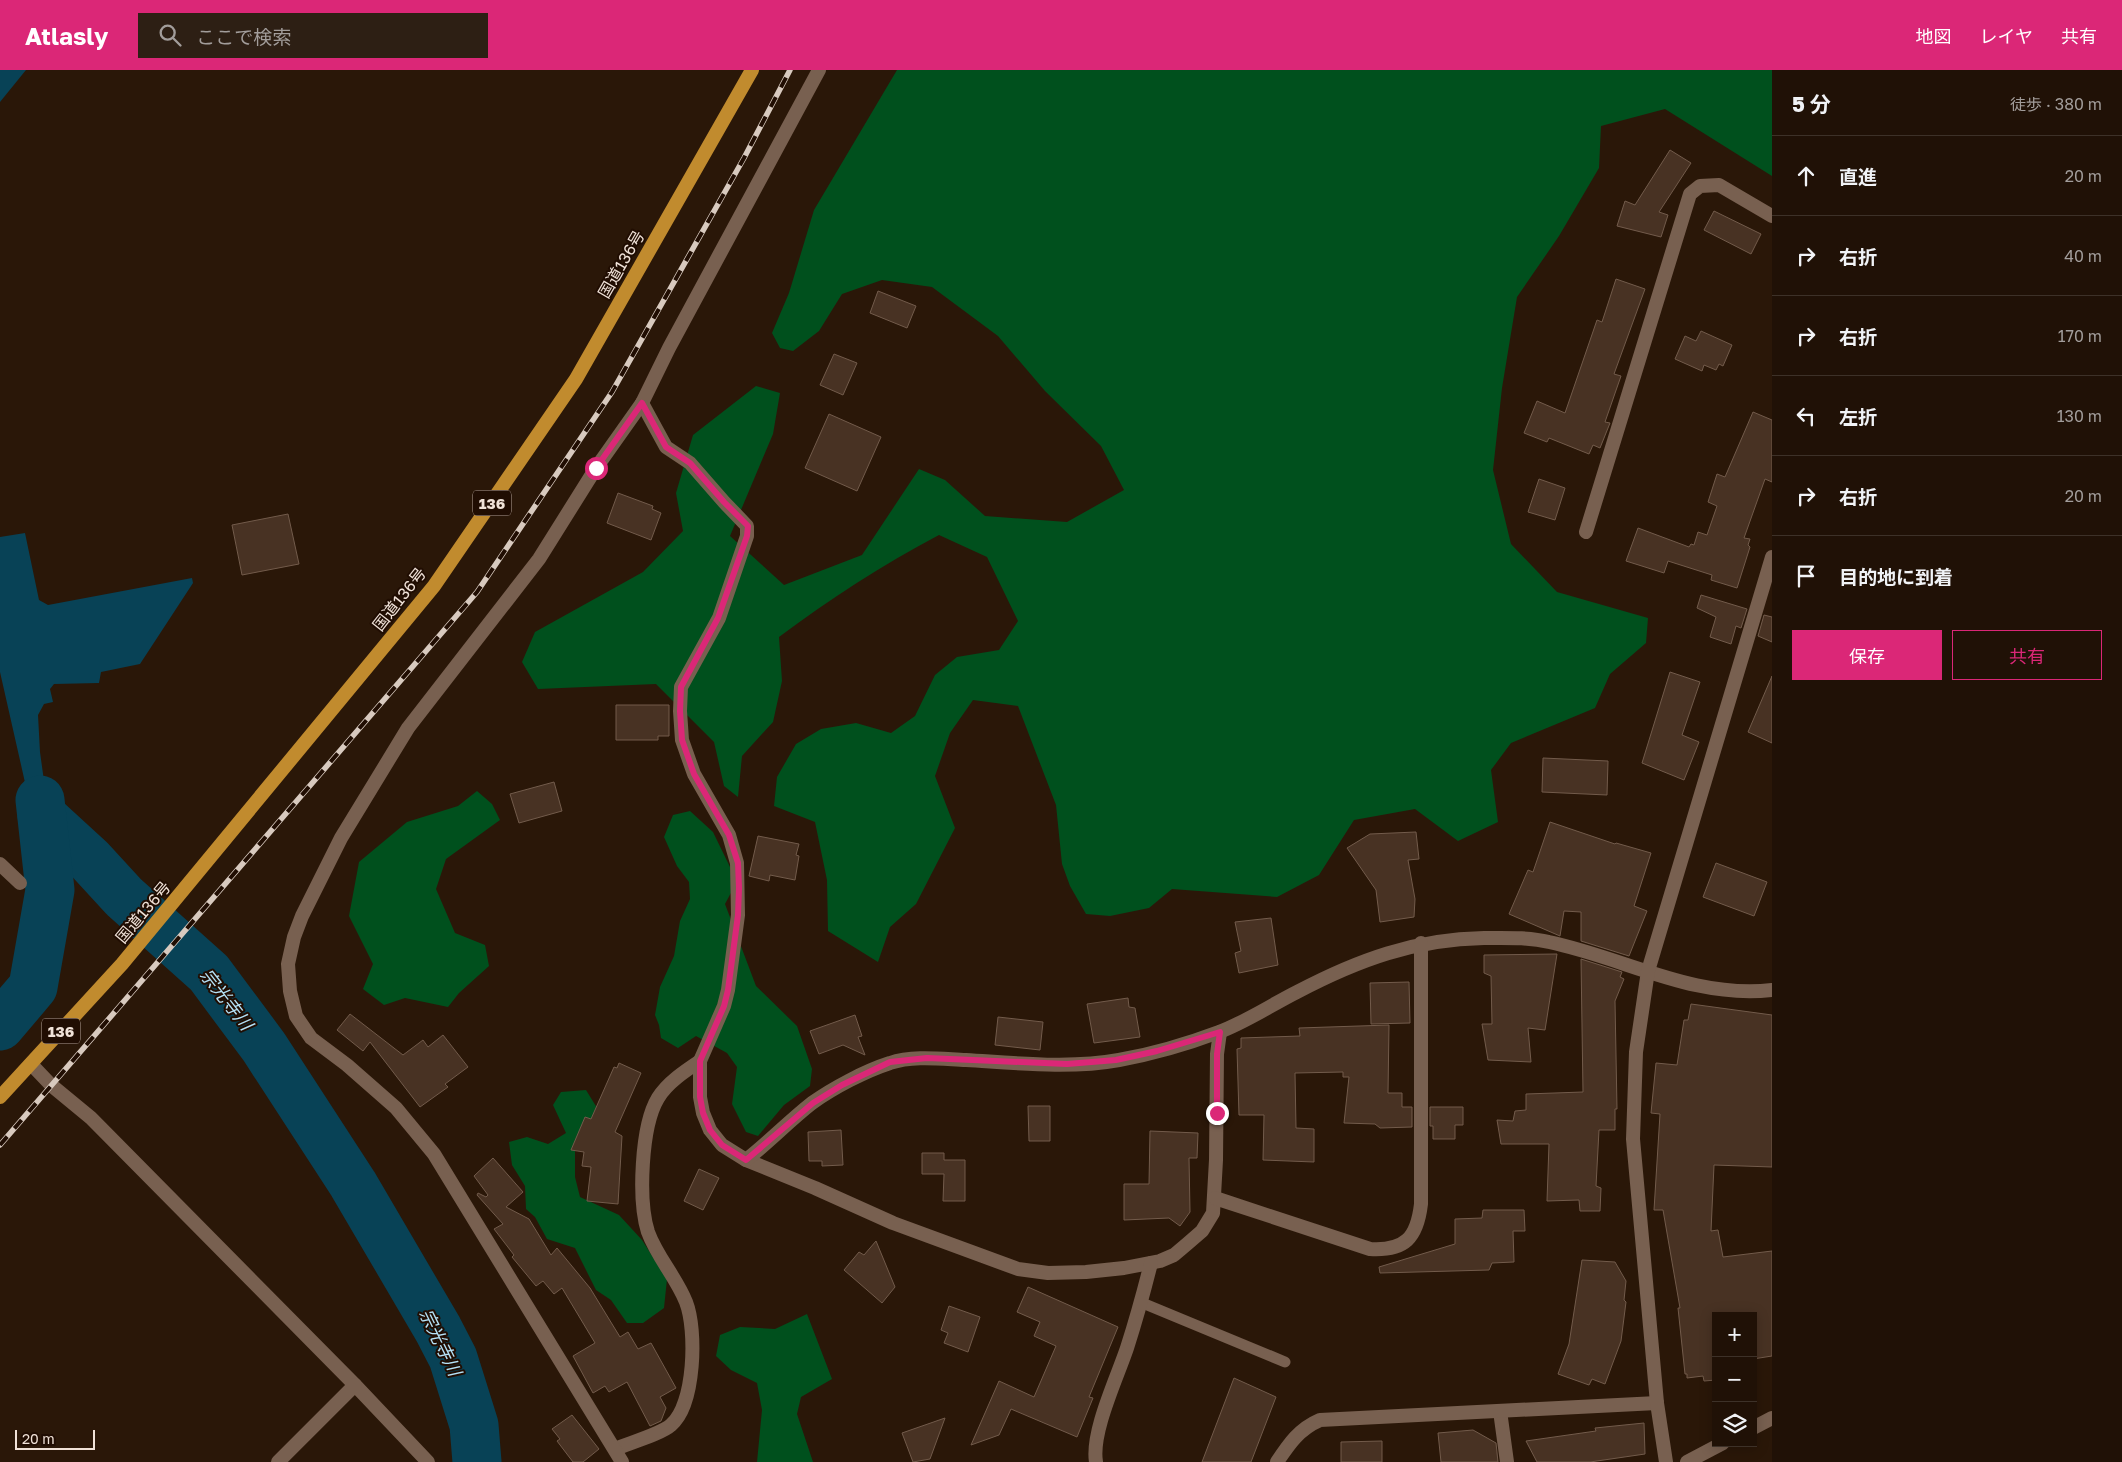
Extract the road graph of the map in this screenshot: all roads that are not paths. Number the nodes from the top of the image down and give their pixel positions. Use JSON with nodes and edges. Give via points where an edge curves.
{"nodes":[{"id":1,"x":752,"y":70,"type":"edge"},
{"id":2,"x":820,"y":70,"type":"edge"},
{"id":3,"x":1772,"y":216,"type":"edge"},
{"id":4,"x":642,"y":403,"type":"junction"},
{"id":5,"x":1586,"y":532,"type":"dead end"},
{"id":6,"x":1772,"y":556,"type":"edge"},
{"id":7,"x":0,"y":864,"type":"edge"},
{"id":8,"x":20,"y":883,"type":"dead end"},
{"id":9,"x":1421,"y":943,"type":"junction"},
{"id":10,"x":1648,"y":971,"type":"junction"},
{"id":11,"x":1772,"y":990,"type":"edge"},
{"id":12,"x":1220,"y":1032,"type":"junction"},
{"id":13,"x":700,"y":1061,"type":"junction"},
{"id":14,"x":31,"y":1064,"type":"junction"},
{"id":15,"x":0,"y":1097,"type":"edge"},
{"id":16,"x":746,"y":1160,"type":"junction"},
{"id":17,"x":1215,"y":1198,"type":"junction"},
{"id":18,"x":1151,"y":1263,"type":"junction"},
{"id":19,"x":1140,"y":1302,"type":"junction"},
{"id":20,"x":1285,"y":1362,"type":"dead end"},
{"id":21,"x":355,"y":1385,"type":"junction"},
{"id":22,"x":1656,"y":1403,"type":"junction"},
{"id":23,"x":1500,"y":1410,"type":"junction"},
{"id":24,"x":1772,"y":1418,"type":"edge"},
{"id":25,"x":1757,"y":1426,"type":"edge"},
{"id":26,"x":1715,"y":1447,"type":"edge"},
{"id":27,"x":615,"y":1449,"type":"junction"},
{"id":28,"x":278,"y":1462,"type":"edge"},
{"id":29,"x":428,"y":1462,"type":"edge"},
{"id":30,"x":622,"y":1462,"type":"edge"},
{"id":31,"x":1096,"y":1462,"type":"edge"},
{"id":32,"x":1277,"y":1462,"type":"edge"},
{"id":33,"x":1507,"y":1462,"type":"edge"},
{"id":34,"x":1666,"y":1462,"type":"edge"},
{"id":35,"x":1687,"y":1462,"type":"edge"}],
"edges":[{"from":1,"to":14,"type":"highway","name":"国道136号","number":"136","via":[[576,379],[434,586],[122,964]]},
{"from":2,"to":4,"type":"street"},
{"from":3,"to":5,"type":"street","via":[[1719,185],[1700,186],[1690,194]]},
{"from":4,"to":13,"type":"street","via":[[666,447],[690,463],[748,526],[718,618],[681,687],[682,740],[694,774],[729,835],[738,863],[738,915],[726,998]]},
{"from":4,"to":27,"type":"street","via":[[539,558],[408,728],[341,838],[302,916],[288,964],[296,1016],[311,1038],[396,1108],[434,1154]]},
{"from":6,"to":10,"type":"street"},
{"from":7,"to":8,"type":"street"},
{"from":9,"to":10,"type":"street","via":[[1484,938],[1547,941]]},
{"from":9,"to":12,"type":"street","via":[[1390,951],[1315,982]]},
{"from":9,"to":17,"type":"street","via":[[1421,1204],[1420,1217],[1412,1236],[1402,1246],[1387,1250],[1370,1249]]},
{"from":10,"to":11,"type":"street","via":[[1719,991],[1750,993]]},
{"from":10,"to":22,"type":"street","via":[[1636,1052],[1633,1139]]},
{"from":12,"to":16,"type":"street","via":[[1116,1060],[1067,1064],[927,1058],[890,1062],[813,1103]]},
{"from":12,"to":17,"type":"street"},
{"from":13,"to":16,"type":"street","via":[[700,1097],[710,1130],[722,1145]]},
{"from":13,"to":27,"type":"street","via":[[658,1098],[650,1114],[643,1161],[644,1215],[648,1233],[676,1281],[690,1316],[692,1356],[688,1384],[681,1412],[670,1426]]},
{"from":14,"to":15,"type":"highway","name":"国道136号","number":"136"},
{"from":14,"to":21,"type":"street","via":[[91,1118]]},
{"from":16,"to":18,"type":"street","via":[[893,1223],[1018,1269],[1048,1273],[1086,1272]]},
{"from":17,"to":18,"type":"street","via":[[1213,1213],[1202,1230],[1174,1255]]},
{"from":18,"to":19,"type":"street"},
{"from":19,"to":20,"type":"lane"},
{"from":19,"to":31,"type":"street","via":[[1100,1427],[1094,1451]]},
{"from":21,"to":28,"type":"street"},
{"from":21,"to":29,"type":"street"},
{"from":22,"to":23,"type":"street"},
{"from":22,"to":34,"type":"street"},
{"from":23,"to":32,"type":"street","via":[[1320,1420],[1296,1436]]},
{"from":23,"to":33,"type":"street"},
{"from":24,"to":25,"type":"street"},
{"from":26,"to":35,"type":"street"},
{"from":27,"to":30,"type":"street"}]}
